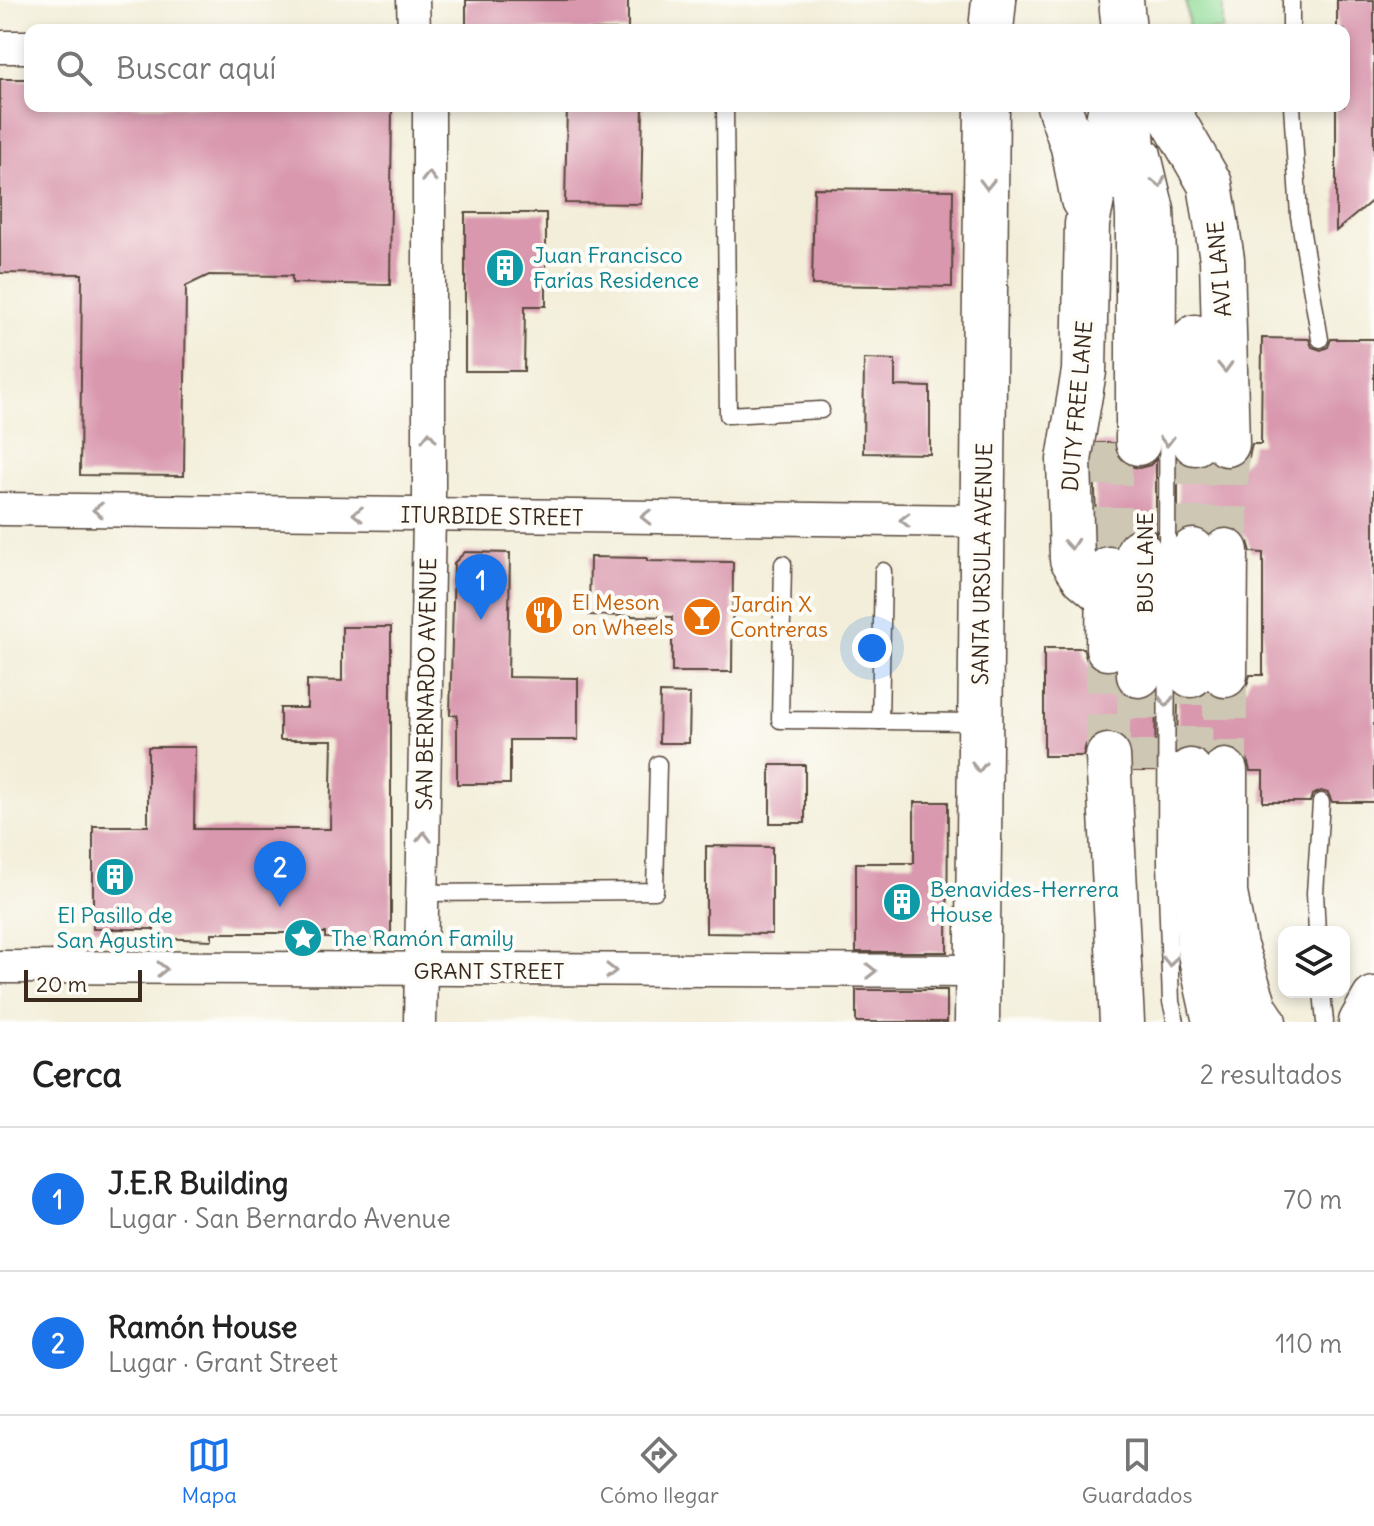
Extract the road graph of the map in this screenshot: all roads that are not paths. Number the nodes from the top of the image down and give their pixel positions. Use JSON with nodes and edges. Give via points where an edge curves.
{"nodes":[{"id":1,"x":413,"y":0,"type":"edge"},
{"id":2,"x":994,"y":0,"type":"edge"},
{"id":3,"x":1121,"y":0,"type":"edge"},
{"id":4,"x":1291,"y":0,"type":"edge"},
{"id":5,"x":414,"y":24,"type":"edge"},
{"id":6,"x":992,"y":24,"type":"edge"},
{"id":7,"x":1123,"y":24,"type":"edge"},
{"id":8,"x":1291,"y":24,"type":"edge"},
{"id":9,"x":0,"y":47,"type":"edge"},
{"id":10,"x":24,"y":47,"type":"edge"},
{"id":11,"x":429,"y":112,"type":"edge"},
{"id":12,"x":725,"y":112,"type":"edge"},
{"id":13,"x":987,"y":112,"type":"edge"},
{"id":14,"x":1061,"y":112,"type":"edge"},
{"id":15,"x":1110,"y":112,"type":"edge"},
{"id":16,"x":1119,"y":112,"type":"edge"},
{"id":17,"x":1130,"y":112,"type":"edge"},
{"id":18,"x":1142,"y":112,"type":"edge"},
{"id":19,"x":1156,"y":112,"type":"edge"},
{"id":20,"x":1168,"y":112,"type":"edge"},
{"id":21,"x":1292,"y":112,"type":"edge"},
{"id":22,"x":1087,"y":224,"type":"junction"},
{"id":23,"x":1320,"y":339,"type":"dead end"},
{"id":24,"x":821,"y":410,"type":"dead end"},
{"id":25,"x":0,"y":509,"type":"edge"},
{"id":26,"x":429,"y":515,"type":"junction"},
{"id":27,"x":983,"y":521,"type":"junction"},
{"id":28,"x":1210,"y":551,"type":"tunnel mouth"},
{"id":29,"x":783,"y":564,"type":"dead end"},
{"id":30,"x":883,"y":571,"type":"dead end"},
{"id":31,"x":1109,"y":598,"type":"junction"},
{"id":32,"x":1208,"y":675,"type":"tunnel mouth"},
{"id":33,"x":880,"y":721,"type":"junction"},
{"id":34,"x":979,"y":722,"type":"junction"},
{"id":35,"x":658,"y":764,"type":"dead end"},
{"id":36,"x":1321,"y":802,"type":"dead end"},
{"id":37,"x":423,"y":893,"type":"junction"},
{"id":38,"x":1317,"y":926,"type":"edge"},
{"id":39,"x":0,"y":967,"type":"edge"},
{"id":40,"x":421,"y":971,"type":"junction"},
{"id":41,"x":977,"y":971,"type":"junction"},
{"id":42,"x":1323,"y":998,"type":"edge"},
{"id":43,"x":1374,"y":999,"type":"edge"},
{"id":44,"x":1119,"y":1009,"type":"edge"},
{"id":45,"x":420,"y":1022,"type":"edge"},
{"id":46,"x":977,"y":1022,"type":"edge"},
{"id":47,"x":1148,"y":1022,"type":"edge"},
{"id":48,"x":1176,"y":1022,"type":"edge"},
{"id":49,"x":1215,"y":1022,"type":"edge"},
{"id":50,"x":1264,"y":1022,"type":"edge"},
{"id":51,"x":1325,"y":1022,"type":"edge"},
{"id":52,"x":1361,"y":1022,"type":"edge"}],
"edges":[{"from":1,"to":5,"type":"street"},
{"from":2,"to":6,"type":"main road"},
{"from":3,"to":7,"type":"main road"},
{"from":4,"to":8,"type":"lane"},
{"from":9,"to":10,"type":"street"},
{"from":26,"to":11,"type":"street","name":"SAN BERNARDO AVENUE","one_way":true},
{"from":12,"to":24,"type":"lane","via":[[728,415]]},
{"from":13,"to":27,"type":"main road","name":"SANTA URSULA AVENUE","one_way":true},
{"from":14,"to":22,"type":"main road"},
{"from":15,"to":22,"type":"main road","name":"DUTY FREE LANE"},
{"from":16,"to":17,"type":"main road","via":[[1110,222],[1124,443],[1138,217]]},
{"from":18,"to":48,"type":"lane","name":"BUS LANE","one_way":true,"via":[[1166,209],[1168,255],[1166,864]]},
{"from":20,"to":19,"type":"main road","name":"AVI LANE","one_way":true,"via":[[1210,184],[1222,259],[1211,444],[1187,186]]},
{"from":21,"to":23,"type":"lane","via":[[1299,216]]},
{"from":22,"to":31,"type":"main road","name":"DUTY FREE LANE","one_way":true,"via":[[1084,371],[1070,449],[1070,541],[1072,559],[1084,577]]},
{"from":26,"to":25,"type":"street","name":"ITURBIDE STREET","one_way":true},
{"from":27,"to":26,"type":"street","name":"ITURBIDE STREET","one_way":true},
{"from":37,"to":26,"type":"street","name":"SAN BERNARDO AVENUE","one_way":true},
{"from":27,"to":34,"type":"main road","name":"SANTA URSULA AVENUE"},
{"from":28,"to":32,"type":"main road"},
{"from":29,"to":33,"type":"lane","via":[[780,720]]},
{"from":30,"to":33,"type":"lane"},
{"from":31,"to":31,"type":"main road","via":[[1124,551],[1123,662]]},
{"from":33,"to":34,"type":"lane"},
{"from":34,"to":41,"type":"main road","name":"SANTA URSULA AVENUE","one_way":true},
{"from":35,"to":37,"type":"lane","via":[[655,891]]},
{"from":36,"to":38,"type":"lane"},
{"from":37,"to":40,"type":"street","name":"SAN BERNARDO AVENUE"},
{"from":39,"to":40,"type":"street","name":"GRANT STREET","one_way":true},
{"from":40,"to":41,"type":"street","name":"GRANT STREET","one_way":true},
{"from":40,"to":45,"type":"street","name":"SAN BERNARDO AVENUE"},
{"from":41,"to":46,"type":"main road","name":"SANTA URSULA AVENUE"},
{"from":42,"to":51,"type":"lane"},
{"from":43,"to":52,"type":"main road"},
{"from":44,"to":47,"type":"main road","via":[[1124,763]]},
{"from":49,"to":50,"type":"main road","via":[[1199,949],[1208,771],[1235,946]]}]}
